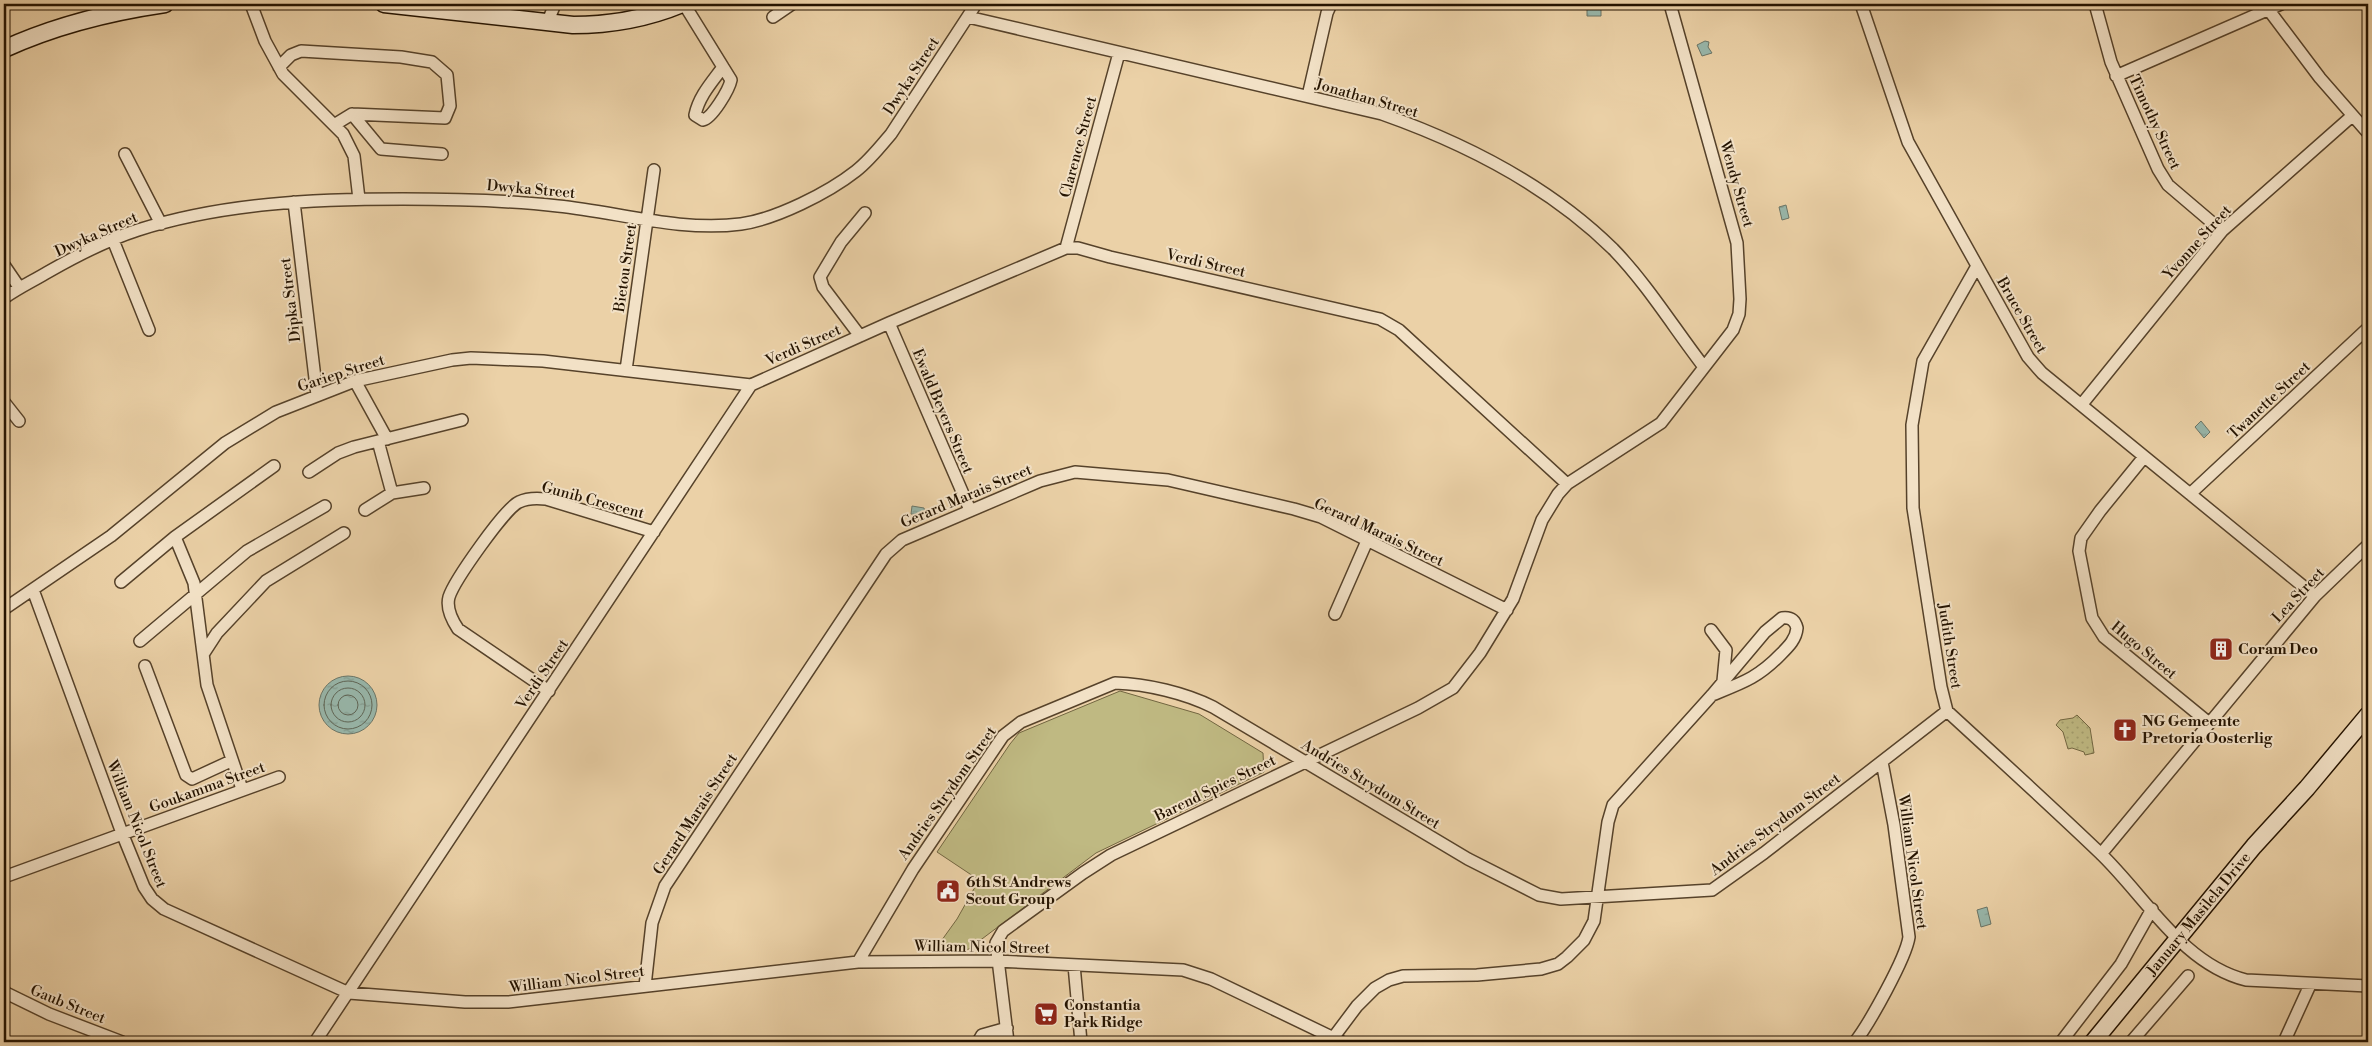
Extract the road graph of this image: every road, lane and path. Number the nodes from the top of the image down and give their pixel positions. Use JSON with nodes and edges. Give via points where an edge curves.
{"nodes":[{"id":1,"x":128,"y":4,"type":"edge"},
{"id":2,"x":165,"y":4,"type":"edge"},
{"id":3,"x":251,"y":4,"type":"edge"},
{"id":4,"x":384,"y":4,"type":"edge"},
{"id":5,"x":470,"y":4,"type":"edge"},
{"id":6,"x":663,"y":4,"type":"edge"},
{"id":7,"x":683,"y":4,"type":"edge"},
{"id":8,"x":792,"y":4,"type":"edge"},
{"id":9,"x":976,"y":4,"type":"edge"},
{"id":10,"x":1331,"y":4,"type":"edge"},
{"id":11,"x":1670,"y":4,"type":"edge"},
{"id":12,"x":1861,"y":4,"type":"edge"},
{"id":13,"x":2095,"y":4,"type":"edge"},
{"id":14,"x":2281,"y":4,"type":"edge"},
{"id":15,"x":2268,"y":9,"type":"junction"},
{"id":16,"x":552,"y":13,"type":"edge"},
{"id":17,"x":773,"y":17,"type":"dead end"},
{"id":18,"x":968,"y":17,"type":"junction"},
{"id":19,"x":4,"y":41,"type":"edge"},
{"id":20,"x":4,"y":49,"type":"edge"},
{"id":21,"x":1119,"y":53,"type":"junction"},
{"id":22,"x":279,"y":67,"type":"junction"},
{"id":23,"x":723,"y":67,"type":"dead end"},
{"id":24,"x":2116,"y":76,"type":"junction"},
{"id":25,"x":1308,"y":96,"type":"junction"},
{"id":26,"x":352,"y":114,"type":"junction"},
{"id":27,"x":2352,"y":116,"type":"junction"},
{"id":28,"x":334,"y":125,"type":"junction"},
{"id":29,"x":2368,"y":133,"type":"edge"},
{"id":30,"x":125,"y":154,"type":"dead end"},
{"id":31,"x":442,"y":154,"type":"dead end"},
{"id":32,"x":654,"y":170,"type":"dead end"},
{"id":33,"x":359,"y":199,"type":"junction"},
{"id":34,"x":294,"y":202,"type":"junction"},
{"id":35,"x":865,"y":213,"type":"dead end"},
{"id":36,"x":647,"y":219,"type":"junction"},
{"id":37,"x":160,"y":224,"type":"junction"},
{"id":38,"x":2222,"y":231,"type":"junction"},
{"id":39,"x":113,"y":240,"type":"junction"},
{"id":40,"x":1066,"y":248,"type":"junction"},
{"id":41,"x":4,"y":265,"type":"edge"},
{"id":42,"x":1977,"y":266,"type":"junction"},
{"id":43,"x":19,"y":287,"type":"junction"},
{"id":44,"x":4,"y":298,"type":"edge"},
{"id":45,"x":889,"y":323,"type":"junction"},
{"id":46,"x":2368,"y":328,"type":"edge"},
{"id":47,"x":149,"y":330,"type":"dead end"},
{"id":48,"x":860,"y":336,"type":"junction"},
{"id":49,"x":1704,"y":366,"type":"junction"},
{"id":50,"x":626,"y":370,"type":"junction"},
{"id":51,"x":354,"y":381,"type":"junction"},
{"id":52,"x":751,"y":385,"type":"junction"},
{"id":53,"x":316,"y":395,"type":"junction"},
{"id":54,"x":4,"y":402,"type":"edge"},
{"id":55,"x":2082,"y":404,"type":"junction"},
{"id":56,"x":462,"y":420,"type":"dead end"},
{"id":57,"x":20,"y":421,"type":"dead end"},
{"id":58,"x":382,"y":440,"type":"junction"},
{"id":59,"x":2144,"y":457,"type":"junction"},
{"id":60,"x":274,"y":466,"type":"dead end"},
{"id":61,"x":309,"y":472,"type":"dead end"},
{"id":62,"x":1567,"y":484,"type":"junction"},
{"id":63,"x":424,"y":488,"type":"dead end"},
{"id":64,"x":392,"y":493,"type":"junction"},
{"id":65,"x":2190,"y":494,"type":"junction"},
{"id":66,"x":325,"y":506,"type":"dead end"},
{"id":67,"x":365,"y":510,"type":"dead end"},
{"id":68,"x":970,"y":510,"type":"junction"},
{"id":69,"x":654,"y":532,"type":"junction"},
{"id":70,"x":344,"y":533,"type":"dead end"},
{"id":71,"x":175,"y":537,"type":"junction"},
{"id":72,"x":1367,"y":541,"type":"junction"},
{"id":73,"x":2368,"y":545,"type":"edge"},
{"id":74,"x":121,"y":582,"type":"dead end"},
{"id":75,"x":34,"y":590,"type":"junction"},
{"id":76,"x":195,"y":596,"type":"junction"},
{"id":77,"x":2315,"y":596,"type":"junction"},
{"id":78,"x":4,"y":609,"type":"edge"},
{"id":79,"x":1507,"y":610,"type":"junction"},
{"id":80,"x":1335,"y":614,"type":"dead end"},
{"id":81,"x":1711,"y":630,"type":"dead end"},
{"id":82,"x":140,"y":641,"type":"dead end"},
{"id":83,"x":204,"y":653,"type":"junction"},
{"id":84,"x":145,"y":666,"type":"dead end"},
{"id":85,"x":1722,"y":682,"type":"junction"},
{"id":86,"x":549,"y":691,"type":"junction"},
{"id":87,"x":1712,"y":695,"type":"junction"},
{"id":88,"x":1947,"y":711,"type":"junction"},
{"id":89,"x":2368,"y":714,"type":"edge"},
{"id":90,"x":2209,"y":723,"type":"junction"},
{"id":91,"x":1306,"y":761,"type":"junction"},
{"id":92,"x":231,"y":762,"type":"junction"},
{"id":93,"x":1882,"y":762,"type":"junction"},
{"id":94,"x":279,"y":777,"type":"dead end"},
{"id":95,"x":242,"y":789,"type":"junction"},
{"id":96,"x":122,"y":833,"type":"junction"},
{"id":97,"x":2101,"y":854,"type":"junction"},
{"id":98,"x":4,"y":877,"type":"edge"},
{"id":99,"x":1598,"y":898,"type":"junction"},
{"id":100,"x":2152,"y":909,"type":"junction"},
{"id":101,"x":2181,"y":943,"type":"junction"},
{"id":102,"x":996,"y":961,"type":"junction"},
{"id":103,"x":858,"y":962,"type":"junction"},
{"id":104,"x":1074,"y":965,"type":"junction"},
{"id":105,"x":2188,"y":976,"type":"dead end"},
{"id":106,"x":2310,"y":985,"type":"junction"},
{"id":107,"x":644,"y":986,"type":"junction"},
{"id":108,"x":2368,"y":986,"type":"edge"},
{"id":109,"x":4,"y":992,"type":"edge"},
{"id":110,"x":349,"y":993,"type":"junction"},
{"id":111,"x":1007,"y":1028,"type":"junction"},
{"id":112,"x":1338,"y":1040,"type":"edge"},
{"id":113,"x":122,"y":1042,"type":"edge"},
{"id":114,"x":315,"y":1042,"type":"edge"},
{"id":115,"x":978,"y":1042,"type":"edge"},
{"id":116,"x":1008,"y":1042,"type":"edge"},
{"id":117,"x":1081,"y":1042,"type":"edge"},
{"id":118,"x":1855,"y":1042,"type":"edge"},
{"id":119,"x":2061,"y":1042,"type":"edge"},
{"id":120,"x":2093,"y":1042,"type":"edge"},
{"id":121,"x":2105,"y":1042,"type":"edge"},
{"id":122,"x":2132,"y":1042,"type":"edge"},
{"id":123,"x":2284,"y":1042,"type":"edge"}],
"edges":[{"from":1,"to":19,"type":"street","via":[[76,16]]},
{"from":2,"to":20,"type":"street","via":[[102,16]]},
{"from":3,"to":22,"type":"street"},
{"from":4,"to":16,"type":"street"},
{"from":5,"to":16,"type":"street"},
{"from":6,"to":16,"type":"street","via":[[631,12],[596,15]]},
{"from":7,"to":16,"type":"street","via":[[654,15],[605,24],[573,24]]},
{"from":7,"to":23,"type":"street"},
{"from":8,"to":17,"type":"street"},
{"from":9,"to":18,"type":"street","name":"Dwyka Street"},
{"from":10,"to":25,"type":"street"},
{"from":11,"to":49,"type":"street","name":"Wendy Street","via":[[1738,249],[1740,314],[1733,330]]},
{"from":12,"to":42,"type":"street","name":"Bruce Street","via":[[1908,142]]},
{"from":13,"to":24,"type":"street","name":"Timothy Street"},
{"from":14,"to":15,"type":"street"},
{"from":15,"to":24,"type":"street"},
{"from":15,"to":27,"type":"street"},
{"from":18,"to":21,"type":"street","name":"Jonathan Street"},
{"from":18,"to":36,"type":"street","name":"Dwyka Street","via":[[891,134],[857,170],[840,182],[784,210],[741,224]]},
{"from":21,"to":25,"type":"street","name":"Jonathan Street"},
{"from":21,"to":40,"type":"street","name":"Clarence Street"},
{"from":22,"to":26,"type":"street","via":[[292,54],[301,51],[432,62],[447,75],[450,110],[445,118]]},
{"from":22,"to":28,"type":"street"},
{"from":24,"to":38,"type":"street","name":"Timothy Street","via":[[2162,176]]},
{"from":25,"to":49,"type":"street","name":"Jonathan Street","via":[[1382,114],[1412,125],[1547,193],[1613,250]]},
{"from":26,"to":28,"type":"street"},
{"from":26,"to":31,"type":"street","via":[[381,149]]},
{"from":27,"to":29,"type":"street"},
{"from":27,"to":38,"type":"street","name":"Yvonne Street"},
{"from":28,"to":33,"type":"street","via":[[343,134],[354,156]]},
{"from":30,"to":37,"type":"street"},
{"from":32,"to":36,"type":"street","name":"Bietou Street"},
{"from":33,"to":34,"type":"street","name":"Dwyka Street"},
{"from":33,"to":36,"type":"street","name":"Dwyka Street","via":[[498,200],[576,207]]},
{"from":34,"to":37,"type":"street","name":"Dwyka Street","via":[[218,211]]},
{"from":34,"to":53,"type":"street","name":"Dipka Street"},
{"from":35,"to":48,"type":"street","via":[[841,242],[820,277],[823,287]]},
{"from":36,"to":50,"type":"street","name":"Bietou Street"},
{"from":37,"to":39,"type":"street","name":"Dwyka Street"},
{"from":38,"to":55,"type":"street","name":"Yvonne Street"},
{"from":39,"to":43,"type":"street","name":"Dwyka Street"},
{"from":39,"to":47,"type":"street"},
{"from":40,"to":45,"type":"street","name":"Verdi Street"},
{"from":40,"to":62,"type":"street","name":"Verdi Street","via":[[1078,248],[1386,321]]},
{"from":41,"to":43,"type":"street"},
{"from":42,"to":55,"type":"street","name":"Bruce Street","via":[[2028,357],[2042,374]]},
{"from":42,"to":88,"type":"street","name":"Judith Street","via":[[1923,361],[1912,425],[1913,508]]},
{"from":43,"to":44,"type":"street","name":"Dwyka Street"},
{"from":45,"to":48,"type":"street","name":"Verdi Street"},
{"from":45,"to":68,"type":"street","name":"Ewald Beyers Street"},
{"from":46,"to":65,"type":"street","name":"Twanette Street"},
{"from":48,"to":52,"type":"street","name":"Verdi Street"},
{"from":49,"to":62,"type":"street","name":"Barend Spies Street","via":[[1656,428]]},
{"from":50,"to":51,"type":"street","name":"Gariep Street","via":[[543,361],[471,358]]},
{"from":50,"to":52,"type":"street","name":"Gariep Street"},
{"from":51,"to":53,"type":"street","name":"Gariep Street"},
{"from":51,"to":58,"type":"street"},
{"from":52,"to":69,"type":"street","name":"Verdi Street"},
{"from":53,"to":75,"type":"street","name":"Gariep Street","via":[[276,412],[225,443],[111,536]]},
{"from":54,"to":57,"type":"street"},
{"from":55,"to":59,"type":"street","name":"Bruce Street"},
{"from":56,"to":58,"type":"street"},
{"from":58,"to":61,"type":"street","via":[[338,453]]},
{"from":58,"to":64,"type":"street"},
{"from":59,"to":65,"type":"street","name":"Bruce Street"},
{"from":59,"to":90,"type":"street","name":"Hugo Street","via":[[2081,538],[2078,551],[2092,618],[2104,637]]},
{"from":60,"to":71,"type":"street"},
{"from":62,"to":79,"type":"street","name":"Barend Spies Street","via":[[1546,511]]},
{"from":63,"to":64,"type":"street"},
{"from":64,"to":67,"type":"street"},
{"from":65,"to":77,"type":"street","name":"Bruce Street"},
{"from":66,"to":76,"type":"street","via":[[247,551]]},
{"from":68,"to":72,"type":"street","name":"Gerard Marais Street","via":[[1050,477],[1075,472],[1104,473],[1168,480],[1294,509],[1321,517]]},
{"from":68,"to":107,"type":"street","name":"Gerard Marais Street","via":[[902,540],[886,554],[665,886],[652,923]]},
{"from":69,"to":86,"type":"street","name":"Verdi Street"},
{"from":69,"to":86,"type":"street","name":"Gunib Crescent","via":[[546,499],[528,499],[504,513],[453,587],[448,604],[458,629]]},
{"from":70,"to":83,"type":"street","via":[[266,581],[217,633]]},
{"from":71,"to":74,"type":"street"},
{"from":71,"to":76,"type":"street","via":[[192,575]]},
{"from":72,"to":79,"type":"street","name":"Gerard Marais Street"},
{"from":72,"to":80,"type":"street"},
{"from":73,"to":77,"type":"street","name":"Lea Street"},
{"from":75,"to":78,"type":"street","name":"Gariep Street"},
{"from":75,"to":96,"type":"street","name":"William Nicol Street"},
{"from":76,"to":82,"type":"street"},
{"from":76,"to":83,"type":"street"},
{"from":77,"to":90,"type":"street","name":"Lea Street"},
{"from":79,"to":91,"type":"street","name":"Barend Spies Street","via":[[1453,688]]},
{"from":81,"to":85,"type":"street","via":[[1726,650]]},
{"from":83,"to":92,"type":"street","via":[[207,685]]},
{"from":84,"to":92,"type":"street","via":[[186,775],[192,779]]},
{"from":85,"to":87,"type":"street"},
{"from":85,"to":87,"type":"street","via":[[1777,620],[1786,617],[1795,622],[1794,638],[1765,671]]},
{"from":86,"to":110,"type":"street","name":"Verdi Street"},
{"from":87,"to":99,"type":"street","via":[[1613,805]]},
{"from":88,"to":93,"type":"street","name":"Andries Strydom Street"},
{"from":88,"to":97,"type":"street","name":"Judith Street"},
{"from":89,"to":101,"type":"street","name":"January Masilela Drive","via":[[2307,788],[2261,852]]},
{"from":90,"to":97,"type":"street","name":"Lea Street"},
{"from":91,"to":99,"type":"street","name":"Andries Strydom Street","via":[[1456,852],[1539,895],[1561,899]]},
{"from":91,"to":102,"type":"street","name":"Barend Spies Street","via":[[1094,865],[1004,932],[996,943]]},
{"from":91,"to":103,"type":"street","name":"Andries Strydom Street","via":[[1205,703],[1129,683],[1105,686],[1021,722],[1003,736],[913,869]]},
{"from":92,"to":95,"type":"street"},
{"from":93,"to":99,"type":"street","name":"Andries Strydom Street","via":[[1712,890]]},
{"from":93,"to":118,"type":"street","name":"William Nicol Street","via":[[1909,937],[1897,967]]},
{"from":94,"to":95,"type":"street","name":"Goukamma Street"},
{"from":95,"to":96,"type":"street","name":"Goukamma Street"},
{"from":96,"to":98,"type":"street","name":"Goukamma Street"},
{"from":96,"to":110,"type":"street","name":"William Nicol Street","via":[[144,887],[156,904]]},
{"from":97,"to":100,"type":"street","name":"Judith Street"},
{"from":99,"to":112,"type":"street","via":[[1590,931],[1558,964],[1532,971],[1404,976],[1390,980],[1375,988],[1357,1006]]},
{"from":100,"to":101,"type":"street","name":"Judith Street"},
{"from":100,"to":119,"type":"street","via":[[2118,968]]},
{"from":101,"to":106,"type":"street","name":"Judith Street","via":[[2210,966],[2236,978]]},
{"from":101,"to":120,"type":"street","name":"January Masilela Drive"},
{"from":101,"to":121,"type":"street","name":"January Masilela Drive"},
{"from":102,"to":103,"type":"street","name":"William Nicol Street"},
{"from":102,"to":104,"type":"street","name":"William Nicol Street"},
{"from":102,"to":111,"type":"street","name":"Barend Spies Street"},
{"from":103,"to":107,"type":"street","name":"William Nicol Street"},
{"from":104,"to":112,"type":"street","name":"William Nicol Street","via":[[1183,970]]},
{"from":104,"to":117,"type":"street"},
{"from":105,"to":122,"type":"street"},
{"from":106,"to":108,"type":"street","name":"Judith Street"},
{"from":106,"to":123,"type":"street"},
{"from":107,"to":110,"type":"street","name":"William Nicol Street","via":[[485,1003]]},
{"from":109,"to":113,"type":"street","name":"Gaub Street"},
{"from":110,"to":114,"type":"street","name":"Verdi Street"},
{"from":111,"to":115,"type":"street","via":[[982,1035]]},
{"from":111,"to":116,"type":"street","name":"Barend Spies Street"}]}
